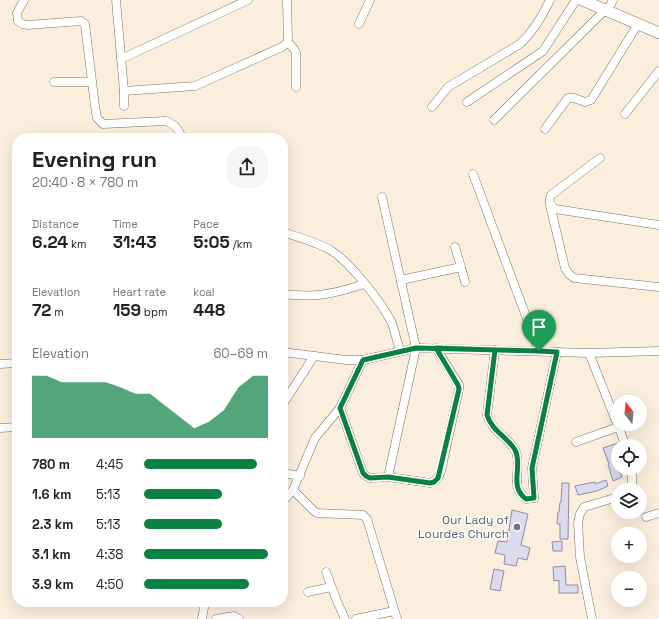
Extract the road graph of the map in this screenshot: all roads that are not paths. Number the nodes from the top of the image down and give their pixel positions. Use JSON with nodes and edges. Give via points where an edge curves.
{"nodes":[{"id":1,"x":24,"y":0,"type":"edge"},
{"id":2,"x":116,"y":0,"type":"edge"},
{"id":3,"x":248,"y":0,"type":"edge"},
{"id":4,"x":287,"y":0,"type":"edge"},
{"id":5,"x":370,"y":0,"type":"edge"},
{"id":6,"x":550,"y":0,"type":"edge"},
{"id":7,"x":576,"y":0,"type":"edge"},
{"id":8,"x":582,"y":0,"type":"edge"},
{"id":9,"x":613,"y":0,"type":"edge"},
{"id":10,"x":606,"y":10,"type":"junction"},
{"id":11,"x":359,"y":24,"type":"dead end"},
{"id":12,"x":638,"y":24,"type":"junction"},
{"id":13,"x":659,"y":33,"type":"edge"},
{"id":14,"x":288,"y":42,"type":"junction"},
{"id":15,"x":121,"y":59,"type":"junction"},
{"id":16,"x":659,"y":71,"type":"edge"},
{"id":17,"x":54,"y":82,"type":"dead end"},
{"id":18,"x":92,"y":82,"type":"junction"},
{"id":19,"x":296,"y":87,"type":"dead end"},
{"id":20,"x":124,"y":91,"type":"junction"},
{"id":21,"x":467,"y":102,"type":"dead end"},
{"id":22,"x":124,"y":106,"type":"dead end"},
{"id":23,"x":432,"y":107,"type":"dead end"},
{"id":24,"x":625,"y":114,"type":"dead end"},
{"id":25,"x":494,"y":120,"type":"dead end"},
{"id":26,"x":545,"y":129,"type":"dead end"},
{"id":27,"x":180,"y":133,"type":"edge"},
{"id":28,"x":600,"y":158,"type":"dead end"},
{"id":29,"x":473,"y":174,"type":"dead end"},
{"id":30,"x":382,"y":197,"type":"dead end"},
{"id":31,"x":550,"y":204,"type":"junction"},
{"id":32,"x":659,"y":225,"type":"edge"},
{"id":33,"x":288,"y":234,"type":"edge"},
{"id":34,"x":455,"y":246,"type":"dead end"},
{"id":35,"x":461,"y":267,"type":"junction"},
{"id":36,"x":401,"y":280,"type":"junction"},
{"id":37,"x":465,"y":282,"type":"dead end"},
{"id":38,"x":364,"y":284,"type":"junction"},
{"id":39,"x":659,"y":287,"type":"edge"},
{"id":40,"x":288,"y":295,"type":"edge"},
{"id":41,"x":416,"y":348,"type":"junction"},
{"id":42,"x":436,"y":348,"type":"junction"},
{"id":43,"x":495,"y":350,"type":"junction"},
{"id":44,"x":400,"y":351,"type":"junction"},
{"id":45,"x":539,"y":351,"type":"junction"},
{"id":46,"x":659,"y":351,"type":"edge"},
{"id":47,"x":557,"y":352,"type":"junction"},
{"id":48,"x":288,"y":353,"type":"edge"},
{"id":49,"x":589,"y":353,"type":"junction"},
{"id":50,"x":314,"y":356,"type":"junction"},
{"id":51,"x":363,"y":360,"type":"junction"},
{"id":52,"x":12,"y":363,"type":"edge"},
{"id":53,"x":0,"y":364,"type":"edge"},
{"id":54,"x":288,"y":396,"type":"edge"},
{"id":55,"x":340,"y":408,"type":"junction"},
{"id":56,"x":611,"y":409,"type":"edge"},
{"id":57,"x":12,"y":427,"type":"edge"},
{"id":58,"x":0,"y":428,"type":"edge"},
{"id":59,"x":611,"y":430,"type":"edge"},
{"id":60,"x":576,"y":442,"type":"dead end"},
{"id":61,"x":288,"y":474,"type":"edge"},
{"id":62,"x":300,"y":476,"type":"junction"},
{"id":63,"x":388,"y":477,"type":"junction"},
{"id":64,"x":293,"y":490,"type":"junction"},
{"id":65,"x":288,"y":496,"type":"edge"},
{"id":66,"x":611,"y":499,"type":"edge"},
{"id":67,"x":659,"y":513,"type":"edge"},
{"id":68,"x":647,"y":517,"type":"edge"},
{"id":69,"x":326,"y":572,"type":"dead end"},
{"id":70,"x":331,"y":587,"type":"junction"},
{"id":71,"x":308,"y":592,"type":"dead end"},
{"id":72,"x":204,"y":607,"type":"edge"},
{"id":73,"x":396,"y":615,"type":"edge"},
{"id":74,"x":202,"y":619,"type":"edge"},
{"id":75,"x":216,"y":619,"type":"edge"},
{"id":76,"x":239,"y":619,"type":"edge"},
{"id":77,"x":345,"y":619,"type":"edge"},
{"id":78,"x":356,"y":619,"type":"edge"},
{"id":79,"x":592,"y":619,"type":"edge"}],
"edges":[{"from":1,"to":18,"type":"street","via":[[17,13],[18,21],[22,24],[81,21],[85,24]]},
{"from":2,"to":15,"type":"street"},
{"from":3,"to":15,"type":"street"},
{"from":4,"to":14,"type":"street"},
{"from":5,"to":11,"type":"street"},
{"from":6,"to":23,"type":"street","via":[[528,37],[448,87]]},
{"from":7,"to":21,"type":"street","via":[[543,51]]},
{"from":8,"to":10,"type":"street"},
{"from":9,"to":10,"type":"street"},
{"from":10,"to":12,"type":"street"},
{"from":10,"to":25,"type":"street"},
{"from":12,"to":13,"type":"street"},
{"from":12,"to":26,"type":"street","via":[[591,100],[585,102],[568,98]]},
{"from":14,"to":19,"type":"street","via":[[296,53]]},
{"from":14,"to":20,"type":"street","via":[[195,86]]},
{"from":15,"to":20,"type":"street"},
{"from":16,"to":24,"type":"street"},
{"from":17,"to":18,"type":"street"},
{"from":18,"to":27,"type":"street","via":[[97,118],[103,124],[166,121],[175,125]]},
{"from":20,"to":22,"type":"street"},
{"from":28,"to":31,"type":"street","via":[[551,195]]},
{"from":29,"to":45,"type":"street"},
{"from":30,"to":36,"type":"street"},
{"from":31,"to":32,"type":"street","via":[[555,209]]},
{"from":31,"to":39,"type":"street","via":[[565,268],[574,278]]},
{"from":33,"to":38,"type":"street","via":[[330,250],[339,256]]},
{"from":34,"to":35,"type":"street"},
{"from":35,"to":36,"type":"street"},
{"from":35,"to":37,"type":"street"},
{"from":36,"to":41,"type":"street"},
{"from":38,"to":40,"type":"street","via":[[323,296]]},
{"from":38,"to":44,"type":"street","via":[[392,323]]},
{"from":41,"to":42,"type":"street"},
{"from":41,"to":44,"type":"street"},
{"from":41,"to":63,"type":"street"},
{"from":42,"to":43,"type":"street"},
{"from":42,"to":63,"type":"street","via":[[459,389],[438,478],[430,483]]},
{"from":43,"to":45,"type":"street"},
{"from":43,"to":47,"type":"street","via":[[487,415],[493,427],[516,450],[518,490],[526,499],[534,498],[532,468]]},
{"from":44,"to":51,"type":"street"},
{"from":45,"to":47,"type":"street"},
{"from":46,"to":49,"type":"street"},
{"from":47,"to":49,"type":"street"},
{"from":48,"to":50,"type":"street"},
{"from":49,"to":56,"type":"street"},
{"from":50,"to":51,"type":"street"},
{"from":50,"to":54,"type":"street"},
{"from":51,"to":55,"type":"street"},
{"from":52,"to":53,"type":"street"},
{"from":55,"to":62,"type":"street","via":[[315,438]]},
{"from":55,"to":63,"type":"street","via":[[363,473],[370,478]]},
{"from":57,"to":58,"type":"street"},
{"from":59,"to":60,"type":"street"},
{"from":61,"to":62,"type":"street"},
{"from":62,"to":64,"type":"street"},
{"from":64,"to":65,"type":"street"},
{"from":64,"to":73,"type":"street","via":[[318,513],[365,516]]},
{"from":66,"to":79,"type":"street","via":[[584,507],[578,523],[580,557]]},
{"from":67,"to":68,"type":"street"},
{"from":69,"to":70,"type":"street"},
{"from":70,"to":71,"type":"street"},
{"from":70,"to":77,"type":"street"},
{"from":72,"to":74,"type":"street"},
{"from":73,"to":78,"type":"street"},
{"from":75,"to":76,"type":"street","via":[[234,616]]}]}
